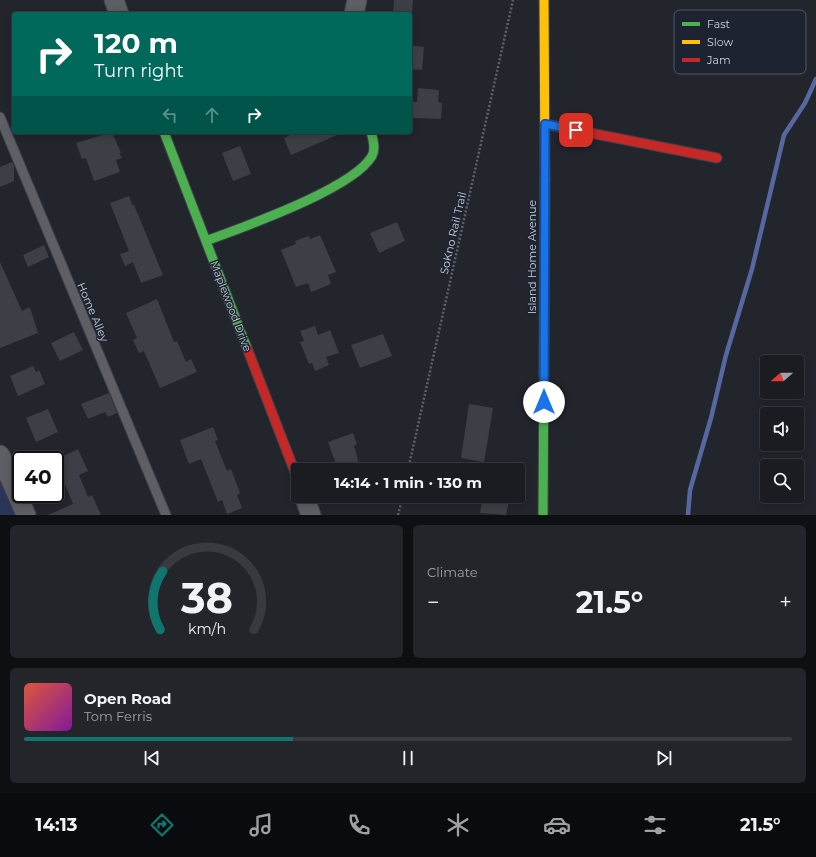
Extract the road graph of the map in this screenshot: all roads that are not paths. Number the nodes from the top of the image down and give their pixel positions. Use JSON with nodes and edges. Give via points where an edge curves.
{"nodes":[{"id":1,"x":114,"y":0,"type":"edge"},
{"id":2,"x":357,"y":0,"type":"edge"},
{"id":3,"x":544,"y":0,"type":"edge"},
{"id":4,"x":118,"y":12,"type":"edge"},
{"id":5,"x":354,"y":12,"type":"edge"},
{"id":6,"x":0,"y":117,"type":"edge"},
{"id":7,"x":545,"y":124,"type":"junction"},
{"id":8,"x":165,"y":134,"type":"edge"},
{"id":9,"x":371,"y":134,"type":"edge"},
{"id":10,"x":717,"y":158,"type":"dead end"},
{"id":11,"x":206,"y":241,"type":"junction"},
{"id":12,"x":0,"y":455,"type":"edge"},
{"id":13,"x":291,"y":463,"type":"edge"},
{"id":14,"x":307,"y":503,"type":"edge"},
{"id":15,"x":26,"y":515,"type":"edge"},
{"id":16,"x":166,"y":515,"type":"edge"},
{"id":17,"x":311,"y":515,"type":"edge"},
{"id":18,"x":543,"y":515,"type":"edge"}],
"edges":[{"from":1,"to":4,"type":"street"},
{"from":2,"to":5,"type":"street"},
{"from":3,"to":7,"type":"street","name":"Island Home Avenue"},
{"from":6,"to":16,"type":"lane","name":"Home Alley"},
{"from":7,"to":10,"type":"street"},
{"from":7,"to":18,"type":"street","name":"Island Home Avenue"},
{"from":8,"to":11,"type":"street","name":"Maplewood Drive"},
{"from":9,"to":11,"type":"street","via":[[374,145],[372,156],[364,167],[351,176],[294,207]]},
{"from":11,"to":13,"type":"street","name":"Maplewood Drive"},
{"from":12,"to":15,"type":"street"},
{"from":14,"to":17,"type":"street"}]}
